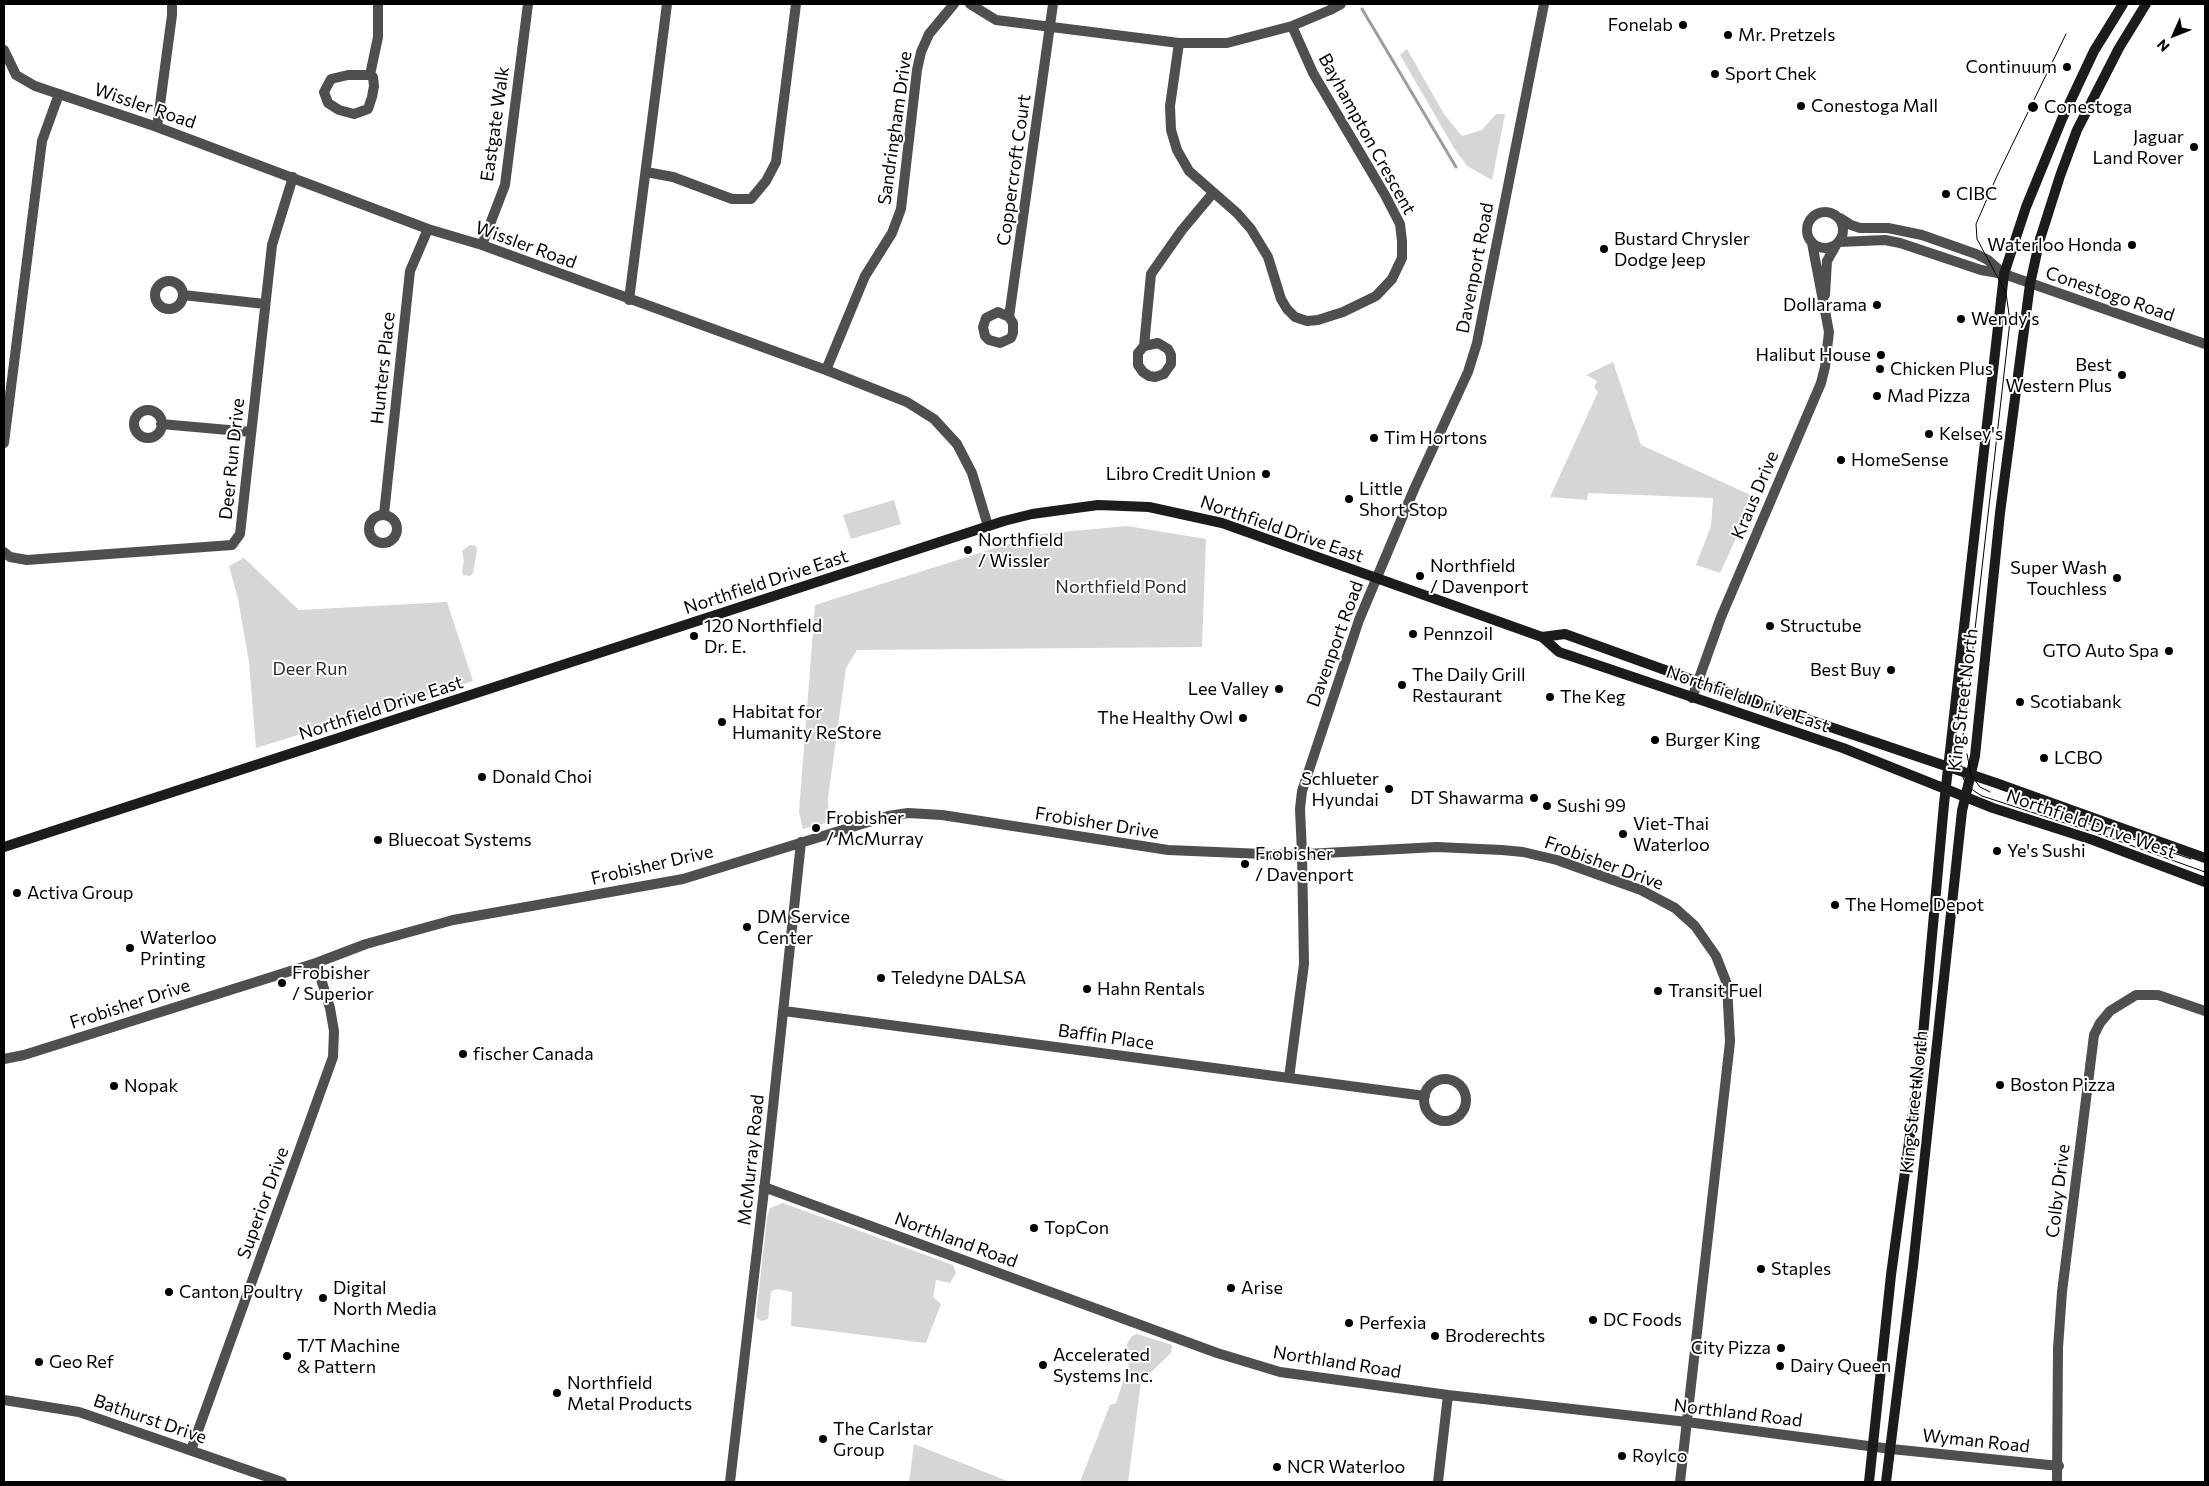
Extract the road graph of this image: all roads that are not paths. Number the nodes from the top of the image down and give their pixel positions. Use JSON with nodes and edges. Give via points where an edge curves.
{"nodes":[{"id":1,"x":172,"y":4,"type":"edge"},
{"id":2,"x":378,"y":4,"type":"edge"},
{"id":3,"x":528,"y":4,"type":"edge"},
{"id":4,"x":667,"y":4,"type":"edge"},
{"id":5,"x":796,"y":4,"type":"edge"},
{"id":6,"x":954,"y":4,"type":"edge"},
{"id":7,"x":970,"y":4,"type":"edge"},
{"id":8,"x":1053,"y":4,"type":"edge"},
{"id":9,"x":1340,"y":4,"type":"edge"},
{"id":10,"x":1544,"y":4,"type":"edge"},
{"id":11,"x":2122,"y":4,"type":"edge"},
{"id":12,"x":2145,"y":4,"type":"edge"},
{"id":13,"x":1292,"y":26,"type":"junction"},
{"id":14,"x":1050,"y":27,"type":"junction"},
{"id":15,"x":1179,"y":43,"type":"junction"},
{"id":16,"x":4,"y":50,"type":"edge"},
{"id":17,"x":370,"y":75,"type":"junction"},
{"id":18,"x":59,"y":94,"type":"junction"},
{"id":19,"x":157,"y":127,"type":"junction"},
{"id":20,"x":646,"y":172,"type":"junction"},
{"id":21,"x":293,"y":177,"type":"junction"},
{"id":22,"x":1213,"y":193,"type":"junction"},
{"id":23,"x":1840,"y":218,"type":"junction"},
{"id":24,"x":428,"y":229,"type":"junction"},
{"id":25,"x":1812,"y":242,"type":"junction"},
{"id":26,"x":1838,"y":243,"type":"junction"},
{"id":27,"x":482,"y":245,"type":"junction"},
{"id":28,"x":2004,"y":274,"type":"junction"},
{"id":29,"x":2030,"y":284,"type":"junction"},
{"id":30,"x":183,"y":295,"type":"dead end"},
{"id":31,"x":629,"y":300,"type":"junction"},
{"id":32,"x":1824,"y":301,"type":"junction"},
{"id":33,"x":265,"y":304,"type":"junction"},
{"id":34,"x":1010,"y":317,"type":"dead end"},
{"id":35,"x":2205,"y":344,"type":"edge"},
{"id":36,"x":1144,"y":346,"type":"dead end"},
{"id":37,"x":826,"y":370,"type":"junction"},
{"id":38,"x":162,"y":424,"type":"dead end"},
{"id":39,"x":251,"y":432,"type":"junction"},
{"id":40,"x":4,"y":443,"type":"edge"},
{"id":41,"x":384,"y":514,"type":"dead end"},
{"id":42,"x":988,"y":526,"type":"junction"},
{"id":43,"x":4,"y":552,"type":"edge"},
{"id":44,"x":1376,"y":579,"type":"junction"},
{"id":45,"x":1542,"y":637,"type":"junction"},
{"id":46,"x":1697,"y":682,"type":"junction"},
{"id":47,"x":1692,"y":698,"type":"junction"},
{"id":48,"x":1949,"y":767,"type":"junction"},
{"id":49,"x":1971,"y":775,"type":"junction"},
{"id":50,"x":1947,"y":788,"type":"junction"},
{"id":51,"x":1966,"y":797,"type":"junction"},
{"id":52,"x":801,"y":842,"type":"junction"},
{"id":53,"x":4,"y":847,"type":"edge"},
{"id":54,"x":1302,"y":854,"type":"junction"},
{"id":55,"x":2205,"y":858,"type":"edge"},
{"id":56,"x":2205,"y":882,"type":"edge"},
{"id":57,"x":316,"y":963,"type":"junction"},
{"id":58,"x":2205,"y":1010,"type":"edge"},
{"id":59,"x":784,"y":1011,"type":"junction"},
{"id":60,"x":4,"y":1059,"type":"edge"},
{"id":61,"x":1289,"y":1078,"type":"junction"},
{"id":62,"x":1424,"y":1096,"type":"junction"},
{"id":63,"x":764,"y":1187,"type":"junction"},
{"id":64,"x":1448,"y":1395,"type":"junction"},
{"id":65,"x":4,"y":1400,"type":"edge"},
{"id":66,"x":1687,"y":1422,"type":"junction"},
{"id":67,"x":1873,"y":1446,"type":"junction"},
{"id":68,"x":1891,"y":1449,"type":"junction"},
{"id":69,"x":191,"y":1450,"type":"junction"},
{"id":70,"x":2059,"y":1466,"type":"junction"},
{"id":71,"x":282,"y":1482,"type":"edge"},
{"id":72,"x":730,"y":1482,"type":"edge"},
{"id":73,"x":1438,"y":1482,"type":"edge"},
{"id":74,"x":1680,"y":1482,"type":"edge"},
{"id":75,"x":1869,"y":1482,"type":"edge"},
{"id":76,"x":1886,"y":1482,"type":"edge"},
{"id":77,"x":2057,"y":1482,"type":"edge"}],
"edges":[{"from":1,"to":19,"type":"street"},
{"from":2,"to":17,"type":"street","via":[[378,37]]},
{"from":3,"to":27,"type":"street","name":"Eastgate Walk","via":[[505,185]]},
{"from":4,"to":20,"type":"street"},
{"from":5,"to":20,"type":"street","via":[[776,162],[751,199],[732,199],[673,177]]},
{"from":6,"to":37,"type":"street","name":"Sandringham Drive","via":[[929,34],[921,52],[901,210],[892,233],[865,276]]},
{"from":7,"to":14,"type":"street","via":[[996,20]]},
{"from":8,"to":14,"type":"street","name":"Coppercroft Court"},
{"from":9,"to":13,"type":"street"},
{"from":10,"to":44,"type":"street","name":"Davenport Road","via":[[1477,343],[1468,372]]},
{"from":11,"to":28,"type":"main road","name":"King Street North","via":[[2094,52],[2062,119],[2026,207]]},
{"from":12,"to":29,"type":"main road","name":"King Street North","via":[[2077,130],[2043,230]]},
{"from":13,"to":15,"type":"street","via":[[1227,43]]},
{"from":13,"to":22,"type":"street","name":"Bayhampton Crescent","via":[[1312,73],[1400,224],[1402,258],[1392,279],[1376,296],[1343,312],[1306,321],[1287,310],[1268,257],[1251,229],[1238,213]]},
{"from":14,"to":15,"type":"street"},
{"from":14,"to":34,"type":"street","name":"Coppercroft Court"},
{"from":15,"to":22,"type":"street","name":"Bayhampton Crescent","via":[[1170,130],[1176,150],[1189,171]]},
{"from":16,"to":18,"type":"street","name":"Wissler Road","via":[[16,75]]},
{"from":17,"to":17,"type":"street","via":[[331,79],[324,92],[328,103],[354,114],[368,109],[374,86]]},
{"from":18,"to":19,"type":"street","name":"Wissler Road"},
{"from":18,"to":40,"type":"street","via":[[42,141]]},
{"from":19,"to":21,"type":"street","name":"Wissler Road"},
{"from":20,"to":31,"type":"street"},
{"from":21,"to":24,"type":"street","name":"Wissler Road"},
{"from":21,"to":33,"type":"street","name":"Deer Run Drive","via":[[272,245]]},
{"from":22,"to":36,"type":"street","via":[[1151,274]]},
{"from":23,"to":25,"type":"street","via":[[1827,212],[1813,216],[1807,228]]},
{"from":23,"to":26,"type":"street","via":[[1844,230]]},
{"from":23,"to":28,"type":"street","name":"Conestogo Road","via":[[1860,228],[1888,228],[1922,234],[1976,254]]},
{"from":24,"to":27,"type":"street","name":"Wissler Road"},
{"from":24,"to":41,"type":"street","name":"Hunters Place","via":[[410,271]]},
{"from":25,"to":26,"type":"street","via":[[1824,248]]},
{"from":25,"to":32,"type":"street","name":"Kraus Drive"},
{"from":26,"to":28,"type":"street","name":"Conestogo Road","via":[[1884,240],[1980,270]]},
{"from":26,"to":32,"type":"street","name":"Kraus Drive","via":[[1827,261]]},
{"from":27,"to":31,"type":"street","name":"Wissler Road"},
{"from":28,"to":29,"type":"street","name":"Conestogo Road"},
{"from":28,"to":48,"type":"main road","name":"King Street North"},
{"from":29,"to":35,"type":"street","name":"Conestogo Road"},
{"from":29,"to":49,"type":"main road","name":"King Street North"},
{"from":30,"to":33,"type":"street"},
{"from":31,"to":37,"type":"street","name":"Wissler Road"},
{"from":32,"to":46,"type":"street","name":"Kraus Drive","via":[[1828,338],[1821,383],[1747,553]]},
{"from":33,"to":39,"type":"street","name":"Deer Run Drive"},
{"from":37,"to":42,"type":"street","name":"Wissler Road","via":[[907,402],[934,419],[965,457]]},
{"from":38,"to":39,"type":"street"},
{"from":39,"to":43,"type":"street","name":"Deer Run Drive","via":[[240,534],[232,545],[27,560],[10,558]]},
{"from":42,"to":44,"type":"main road","name":"Northfield Drive East","via":[[1068,508],[1098,505],[1149,507],[1222,523]]},
{"from":42,"to":53,"type":"main road","name":"Northfield Drive East"},
{"from":44,"to":45,"type":"main road","name":"Northfield Drive East"},
{"from":44,"to":54,"type":"street","name":"Davenport Road","via":[[1304,780],[1300,809]]},
{"from":45,"to":46,"type":"main road","name":"Northfield Drive East","via":[[1565,634]]},
{"from":45,"to":47,"type":"main road","name":"Northfield Drive East","via":[[1559,652]]},
{"from":46,"to":47,"type":"street","name":"Kraus Drive"},
{"from":46,"to":48,"type":"main road","name":"Northfield Drive East"},
{"from":47,"to":50,"type":"main road","name":"Northfield Drive East","via":[[1843,748]]},
{"from":48,"to":49,"type":"main road","name":"Northfield Drive East"},
{"from":48,"to":50,"type":"main road","name":"King Street North"},
{"from":49,"to":51,"type":"main road","name":"King Street North"},
{"from":49,"to":55,"type":"main road","name":"Northfield Drive West"},
{"from":50,"to":51,"type":"main road","name":"Northfield Drive East"},
{"from":50,"to":67,"type":"main road","name":"King Street North","via":[[1923,1038],[1891,1275]]},
{"from":51,"to":56,"type":"main road","name":"Northfield Drive West"},
{"from":51,"to":68,"type":"main road","name":"King Street North"},
{"from":52,"to":54,"type":"street","name":"Frobisher Drive","via":[[908,813],[942,815],[1168,850]]},
{"from":52,"to":57,"type":"street","name":"Frobisher Drive","via":[[683,879],[453,920],[366,944]]},
{"from":52,"to":59,"type":"street","name":"McMurray Road"},
{"from":54,"to":61,"type":"street","name":"Davenport Road","via":[[1304,964]]},
{"from":54,"to":66,"type":"street","name":"Frobisher Drive","via":[[1437,847],[1516,851],[1557,860],[1642,890],[1675,908],[1695,926],[1716,956],[1727,984],[1730,1042]]},
{"from":57,"to":60,"type":"street","name":"Frobisher Drive"},
{"from":57,"to":69,"type":"street","name":"Superior Drive","via":[[330,1008],[334,1032],[333,1057]]},
{"from":58,"to":70,"type":"street","name":"Colby Drive","via":[[2158,995],[2136,995],[2110,1011],[2094,1035],[2062,1292],[2058,1348]]},
{"from":59,"to":61,"type":"street","name":"Baffin Place"},
{"from":59,"to":63,"type":"street","name":"McMurray Road"},
{"from":61,"to":62,"type":"street","name":"Baffin Place"},
{"from":62,"to":62,"type":"street","via":[[1426,1110],[1440,1121],[1455,1119],[1464,1111],[1466,1104],[1464,1090],[1448,1079],[1433,1083]]},
{"from":63,"to":64,"type":"street","name":"Northland Road","via":[[1210,1350],[1280,1372]]},
{"from":63,"to":72,"type":"street","name":"McMurray Road"},
{"from":64,"to":66,"type":"street","name":"Northland Road"},
{"from":64,"to":73,"type":"street"},
{"from":65,"to":69,"type":"street","name":"Bathurst Drive","via":[[79,1412]]},
{"from":66,"to":67,"type":"street","name":"Northland Road"},
{"from":66,"to":74,"type":"street"},
{"from":67,"to":68,"type":"street","name":"Northland Road"},
{"from":67,"to":75,"type":"main road","name":"King Street North"},
{"from":68,"to":70,"type":"street","name":"Wyman Road"},
{"from":68,"to":76,"type":"main road","name":"King Street North"},
{"from":69,"to":71,"type":"street","name":"Bathurst Drive"},
{"from":70,"to":77,"type":"street","name":"Colby Drive"}]}
